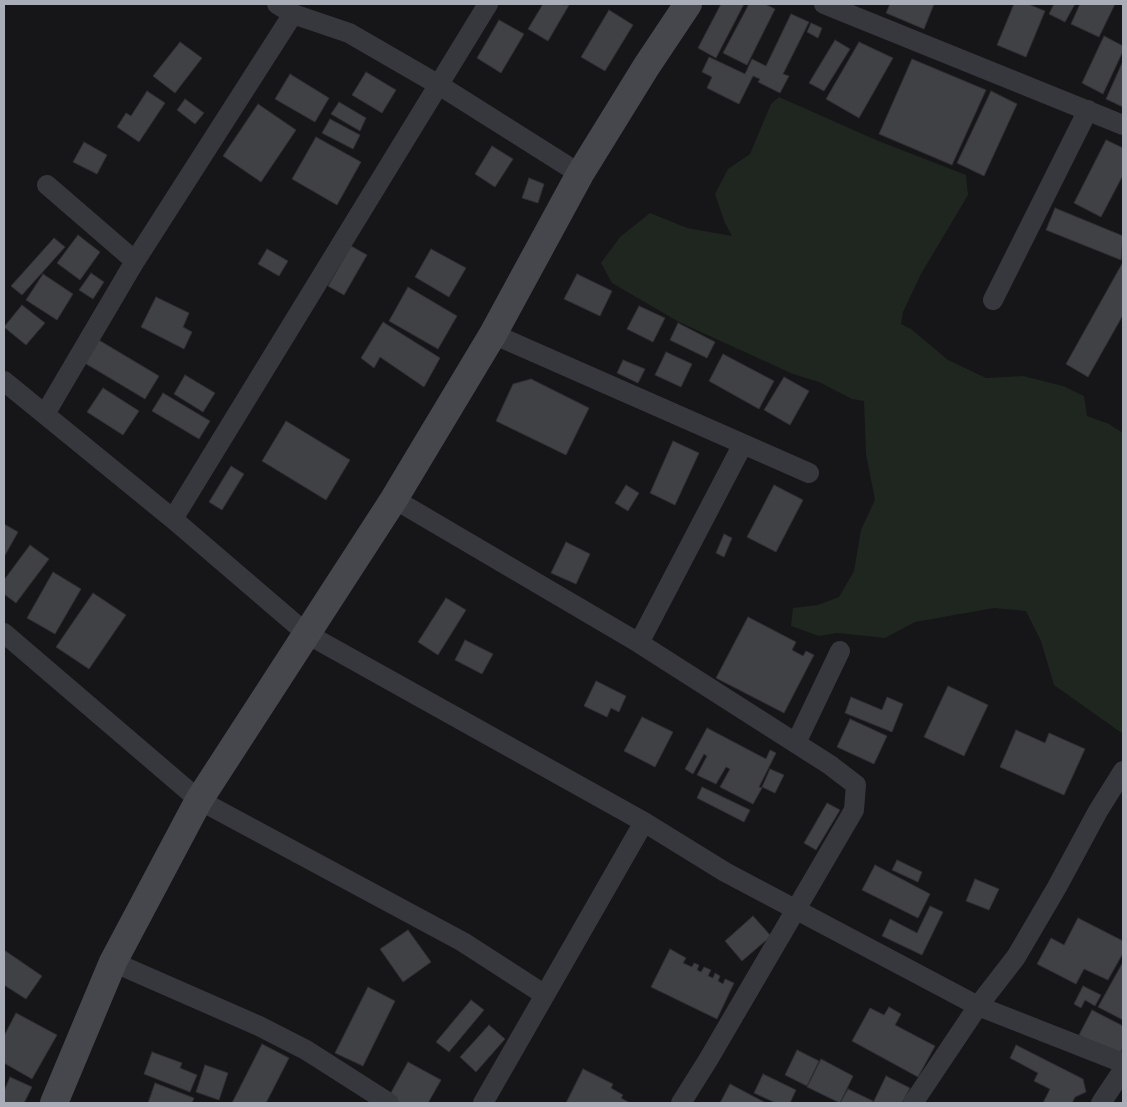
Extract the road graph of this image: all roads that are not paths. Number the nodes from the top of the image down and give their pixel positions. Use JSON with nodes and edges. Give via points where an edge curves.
{"nodes":[{"id":1,"x":488,"y":4,"type":"edge"},
{"id":2,"x":688,"y":4,"type":"edge"},
{"id":3,"x":824,"y":4,"type":"edge"},
{"id":4,"x":285,"y":9,"type":"edge"},
{"id":5,"x":439,"y":85,"type":"junction"},
{"id":6,"x":1088,"y":110,"type":"junction"},
{"id":7,"x":1123,"y":124,"type":"edge"},
{"id":8,"x":580,"y":174,"type":"junction"},
{"id":9,"x":47,"y":185,"type":"dead end"},
{"id":10,"x":135,"y":261,"type":"junction"},
{"id":11,"x":993,"y":300,"type":"dead end"},
{"id":12,"x":493,"y":334,"type":"junction"},
{"id":13,"x":4,"y":381,"type":"edge"},
{"id":14,"x":45,"y":414,"type":"junction"},
{"id":15,"x":743,"y":444,"type":"junction"},
{"id":16,"x":809,"y":473,"type":"dead end"},
{"id":17,"x":394,"y":499,"type":"junction"},
{"id":18,"x":173,"y":519,"type":"junction"},
{"id":19,"x":4,"y":633,"type":"edge"},
{"id":20,"x":307,"y":634,"type":"junction"},
{"id":21,"x":638,"y":643,"type":"junction"},
{"id":22,"x":840,"y":652,"type":"dead end"},
{"id":23,"x":796,"y":743,"type":"junction"},
{"id":24,"x":1123,"y":771,"type":"edge"},
{"id":25,"x":200,"y":800,"type":"junction"},
{"id":26,"x":644,"y":822,"type":"junction"},
{"id":27,"x":798,"y":908,"type":"junction"},
{"id":28,"x":113,"y":962,"type":"junction"},
{"id":29,"x":544,"y":995,"type":"junction"},
{"id":30,"x":978,"y":1006,"type":"junction"},
{"id":31,"x":1123,"y":1063,"type":"edge"},
{"id":32,"x":1123,"y":1070,"type":"edge"},
{"id":33,"x":54,"y":1103,"type":"edge"},
{"id":34,"x":389,"y":1103,"type":"edge"},
{"id":35,"x":483,"y":1103,"type":"edge"},
{"id":36,"x":681,"y":1103,"type":"edge"},
{"id":37,"x":913,"y":1103,"type":"edge"},
{"id":38,"x":1101,"y":1103,"type":"edge"}],
"edges":[{"from":1,"to":5,"type":"street"},
{"from":2,"to":8,"type":"main road"},
{"from":3,"to":6,"type":"street"},
{"from":4,"to":5,"type":"street","via":[[348,33]]},
{"from":4,"to":10,"type":"street"},
{"from":5,"to":8,"type":"street"},
{"from":5,"to":18,"type":"street"},
{"from":6,"to":7,"type":"street"},
{"from":6,"to":11,"type":"street"},
{"from":8,"to":12,"type":"main road"},
{"from":9,"to":10,"type":"street"},
{"from":10,"to":14,"type":"street"},
{"from":12,"to":15,"type":"street"},
{"from":12,"to":17,"type":"main road"},
{"from":13,"to":14,"type":"street"},
{"from":14,"to":18,"type":"street"},
{"from":15,"to":16,"type":"street"},
{"from":15,"to":21,"type":"street"},
{"from":17,"to":20,"type":"main road"},
{"from":17,"to":21,"type":"street"},
{"from":18,"to":20,"type":"street"},
{"from":19,"to":25,"type":"street"},
{"from":20,"to":25,"type":"main road"},
{"from":20,"to":26,"type":"street"},
{"from":21,"to":23,"type":"street"},
{"from":22,"to":23,"type":"street"},
{"from":23,"to":27,"type":"street","via":[[856,785],[854,810]]},
{"from":24,"to":30,"type":"street","via":[[1016,957]]},
{"from":25,"to":28,"type":"main road"},
{"from":25,"to":29,"type":"street","via":[[463,942]]},
{"from":26,"to":27,"type":"street","via":[[725,872]]},
{"from":26,"to":29,"type":"street"},
{"from":27,"to":30,"type":"street"},
{"from":27,"to":36,"type":"street"},
{"from":28,"to":33,"type":"main road"},
{"from":28,"to":34,"type":"street","via":[[306,1050]]},
{"from":29,"to":35,"type":"street"},
{"from":30,"to":31,"type":"street"},
{"from":30,"to":37,"type":"street"},
{"from":32,"to":38,"type":"street"}]}
